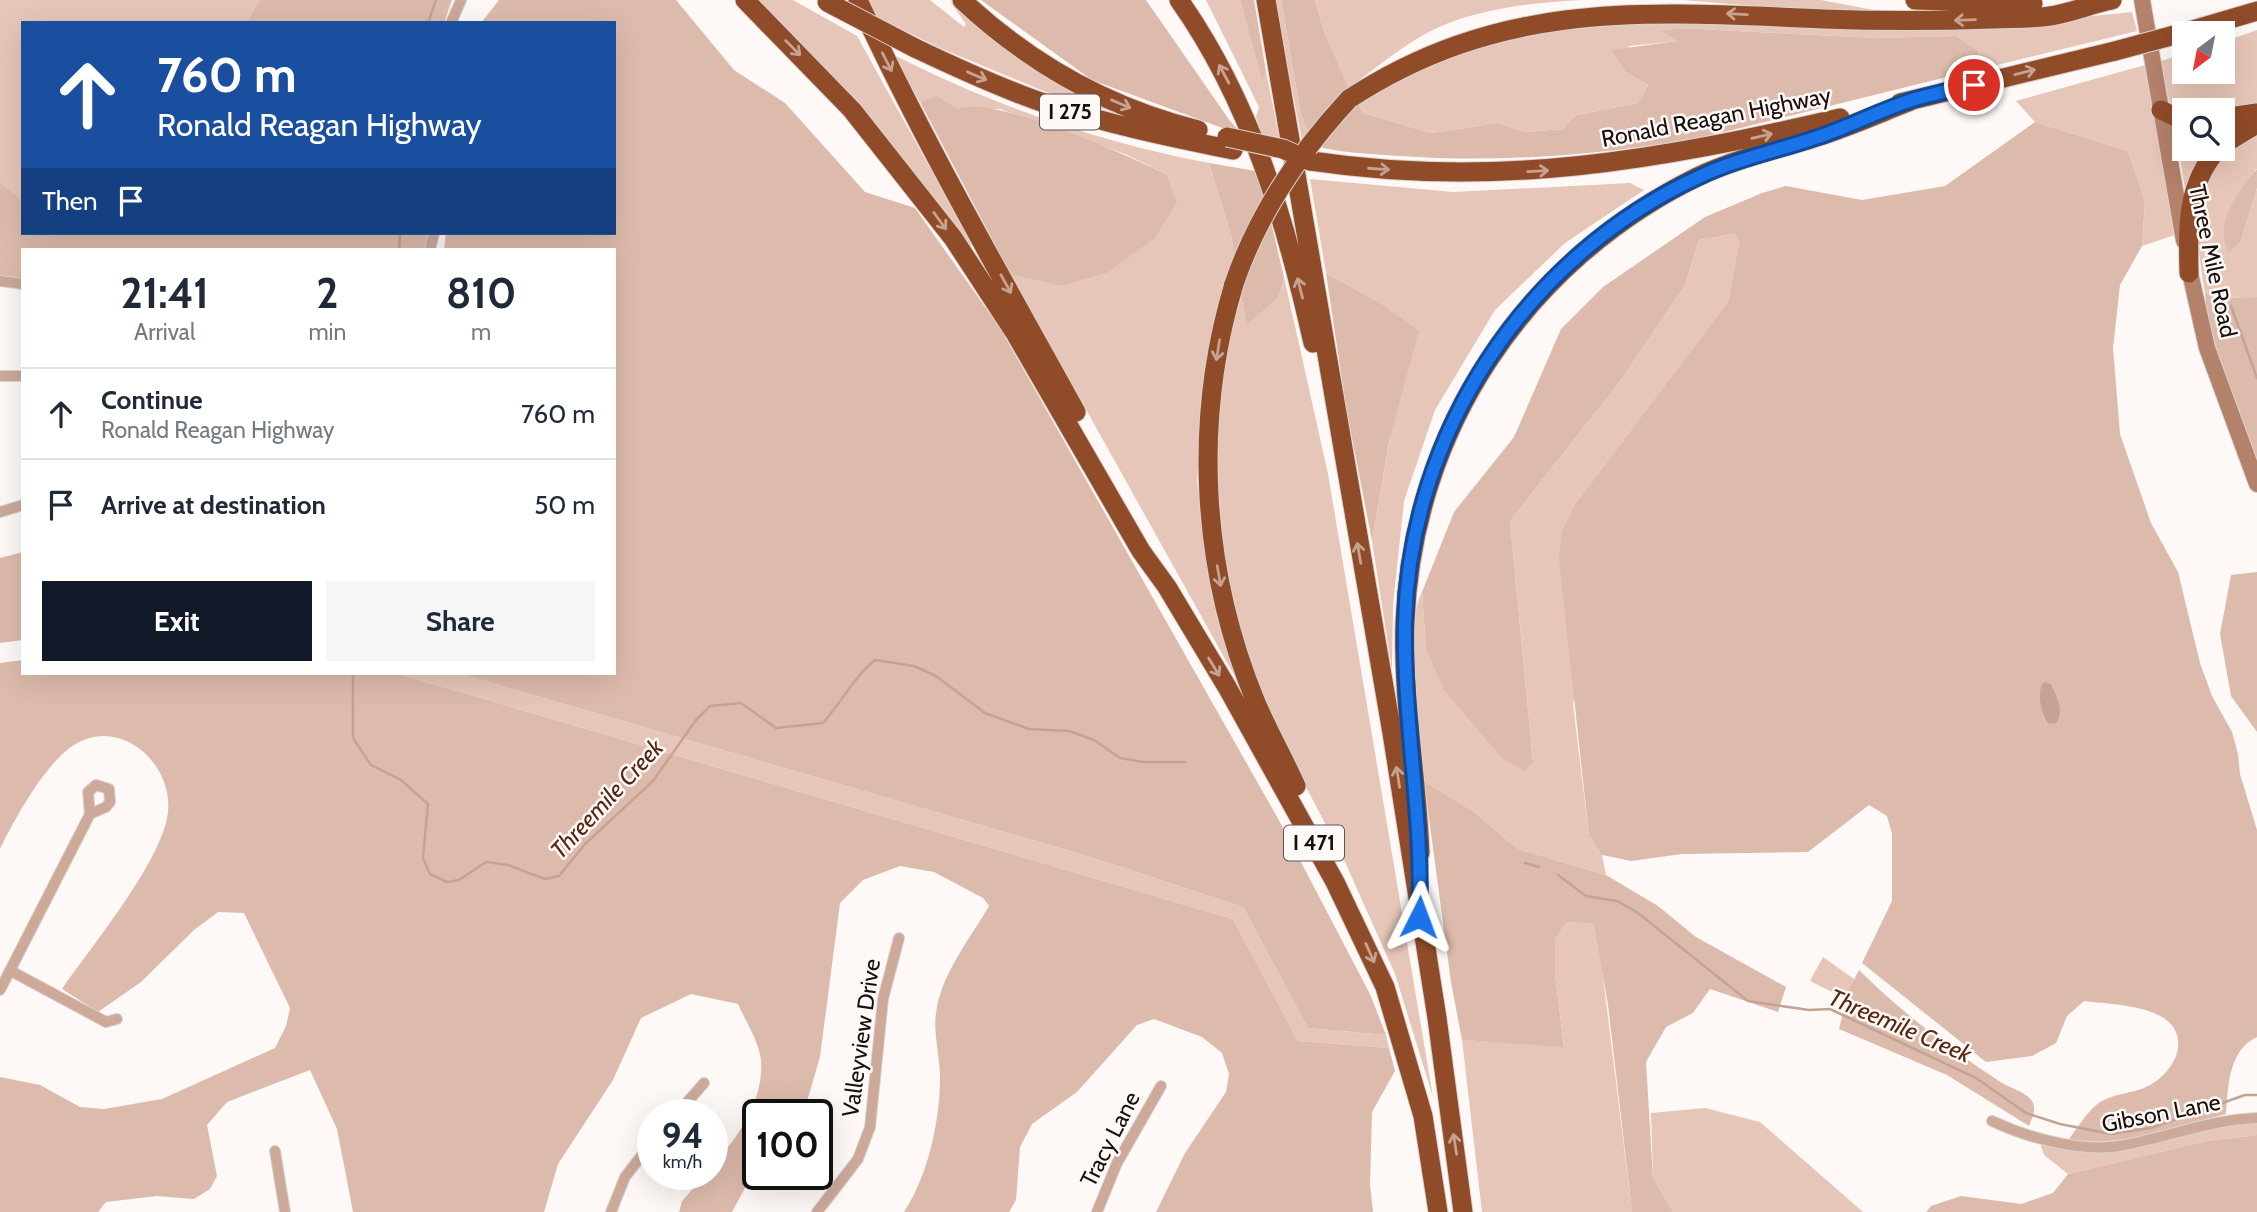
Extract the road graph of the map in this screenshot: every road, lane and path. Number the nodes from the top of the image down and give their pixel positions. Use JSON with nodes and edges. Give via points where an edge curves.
{"nodes":[{"id":1,"x":461,"y":0,"type":"edge"},
{"id":2,"x":745,"y":0,"type":"edge"},
{"id":3,"x":858,"y":0,"type":"edge"},
{"id":4,"x":962,"y":0,"type":"edge"},
{"id":5,"x":1179,"y":0,"type":"edge"},
{"id":6,"x":1266,"y":0,"type":"edge"},
{"id":7,"x":1915,"y":0,"type":"edge"},
{"id":8,"x":2142,"y":0,"type":"edge"},
{"id":9,"x":825,"y":1,"type":"edge"},
{"id":10,"x":2108,"y":1,"type":"edge"},
{"id":11,"x":2257,"y":11,"type":"edge"},
{"id":12,"x":452,"y":21,"type":"edge"},
{"id":13,"x":1911,"y":101,"type":"junction"},
{"id":14,"x":2161,"y":110,"type":"junction"},
{"id":15,"x":2257,"y":113,"type":"edge"},
{"id":16,"x":2172,"y":115,"type":"edge"},
{"id":17,"x":2235,"y":116,"type":"edge"},
{"id":18,"x":2257,"y":124,"type":"edge"},
{"id":19,"x":2235,"y":137,"type":"edge"},
{"id":20,"x":1230,"y":143,"type":"junction"},
{"id":21,"x":2208,"y":161,"type":"edge"},
{"id":22,"x":2189,"y":273,"type":"junction"},
{"id":23,"x":0,"y":281,"type":"edge"},
{"id":24,"x":21,"y":284,"type":"edge"},
{"id":25,"x":0,"y":376,"type":"edge"},
{"id":26,"x":21,"y":376,"type":"edge"},
{"id":27,"x":1342,"y":449,"type":"junction"},
{"id":28,"x":2257,"y":484,"type":"edge"},
{"id":29,"x":21,"y":507,"type":"edge"},
{"id":30,"x":0,"y":512,"type":"edge"},
{"id":31,"x":1167,"y":587,"type":"junction"},
{"id":32,"x":90,"y":814,"type":"dead end"},
{"id":33,"x":1419,"y":917,"type":"junction"},
{"id":34,"x":1357,"y":925,"type":"junction"},
{"id":35,"x":898,"y":938,"type":"dead end"},
{"id":36,"x":11,"y":971,"type":"junction"},
{"id":37,"x":0,"y":990,"type":"edge"},
{"id":38,"x":117,"y":1019,"type":"dead end"},
{"id":39,"x":704,"y":1083,"type":"dead end"},
{"id":40,"x":1161,"y":1086,"type":"dead end"},
{"id":41,"x":690,"y":1099,"type":"edge"},
{"id":42,"x":2257,"y":1118,"type":"edge"},
{"id":43,"x":1992,"y":1121,"type":"dead end"},
{"id":44,"x":275,"y":1151,"type":"dead end"},
{"id":45,"x":637,"y":1162,"type":"edge"},
{"id":46,"x":285,"y":1212,"type":"edge"},
{"id":47,"x":611,"y":1212,"type":"edge"},
{"id":48,"x":817,"y":1212,"type":"edge"},
{"id":49,"x":1097,"y":1212,"type":"edge"},
{"id":50,"x":1438,"y":1212,"type":"edge"},
{"id":51,"x":1463,"y":1212,"type":"edge"}],
"edges":[{"from":1,"to":12,"type":"street"},
{"from":2,"to":31,"type":"highway","one_way":true,"via":[[852,110],[953,239],[1016,333],[1141,551]]},
{"from":3,"to":31,"type":"highway","one_way":true,"via":[[975,229],[1152,550]]},
{"from":4,"to":20,"type":"highway","one_way":true,"via":[[1007,39],[1087,89]]},
{"from":27,"to":5,"type":"highway","one_way":true,"via":[[1258,148],[1214,57]]},
{"from":6,"to":27,"type":"highway"},
{"from":7,"to":10,"type":"highway","via":[[2016,5]]},
{"from":8,"to":14,"type":"street","name":"Three Mile Road"},
{"from":9,"to":20,"type":"highway","name":"Ronald Reagan Highway","number":"I 275","one_way":true,"bridge":true,"via":[[915,48],[1068,111],[1124,128]]},
{"from":10,"to":34,"type":"highway","one_way":true,"bridge":true,"via":[[2050,16],[1931,21],[1621,6],[1555,7],[1508,15],[1438,38],[1399,60],[1349,99],[1309,143],[1249,242],[1222,324],[1209,412],[1209,499],[1218,574],[1236,649],[1254,700]]},
{"from":13,"to":11,"type":"highway","name":"Ronald Reagan Highway","number":"I 275","one_way":true,"bridge":true},
{"from":20,"to":13,"type":"highway","name":"Ronald Reagan Highway","number":"I 275","one_way":true,"bridge":true,"via":[[1311,161],[1430,172],[1569,169],[1709,148]]},
{"from":13,"to":33,"type":"highway","via":[[1712,171],[1637,211],[1577,256],[1539,293],[1474,381],[1449,428],[1429,481],[1409,568],[1405,650],[1419,816]]},
{"from":14,"to":16,"type":"highway"},
{"from":14,"to":22,"type":"street","name":"Three Mile Road"},
{"from":15,"to":17,"type":"highway"},
{"from":18,"to":19,"type":"highway"},
{"from":21,"to":22,"type":"highway","via":[[2191,200]]},
{"from":22,"to":28,"type":"street","name":"Three Mile Road","via":[[2207,348]]},
{"from":23,"to":24,"type":"street"},
{"from":25,"to":26,"type":"street"},
{"from":33,"to":27,"type":"highway","one_way":true},
{"from":29,"to":30,"type":"street"},
{"from":31,"to":34,"type":"highway","number":"I 471","one_way":true},
{"from":32,"to":36,"type":"street"},
{"from":51,"to":33,"type":"highway","one_way":true},
{"from":34,"to":50,"type":"highway","number":"I 471","one_way":true,"via":[[1385,987],[1410,1064]]},
{"from":35,"to":48,"type":"street","name":"Valleyview Drive","via":[[883,999],[870,1127],[858,1159]]},
{"from":36,"to":37,"type":"street"},
{"from":36,"to":38,"type":"street","via":[[106,1022]]},
{"from":39,"to":41,"type":"street"},
{"from":40,"to":49,"type":"street","name":"Tracy Lane","via":[[1117,1163]]},
{"from":42,"to":43,"type":"street","name":"Gibson Lane","via":[[2204,1124],[2100,1147],[2072,1145]]},
{"from":44,"to":46,"type":"street"},
{"from":45,"to":47,"type":"street","via":[[625,1177]]}]}
